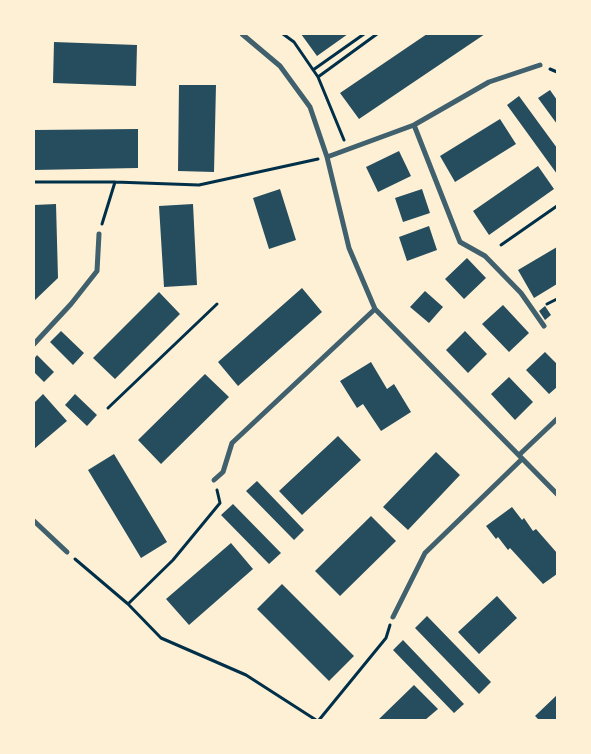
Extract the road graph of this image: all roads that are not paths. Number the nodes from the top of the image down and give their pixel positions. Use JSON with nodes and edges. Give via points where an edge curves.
{"nodes":[{"id":1,"x":242,"y":34,"type":"edge"},
{"id":2,"x":540,"y":65,"type":"dead end"},
{"id":3,"x":414,"y":124,"type":"junction"},
{"id":4,"x":327,"y":157,"type":"junction"},
{"id":5,"x":100,"y":234,"type":"road end"},
{"id":6,"x":375,"y":309,"type":"junction"},
{"id":7,"x":544,"y":326,"type":"dead end"},
{"id":8,"x":34,"y":344,"type":"edge"},
{"id":9,"x":557,"y":419,"type":"edge"},
{"id":10,"x":520,"y":457,"type":"junction"},
{"id":11,"x":214,"y":480,"type":"road end"},
{"id":12,"x":557,"y":494,"type":"edge"},
{"id":13,"x":34,"y":521,"type":"edge"},
{"id":14,"x":67,"y":552,"type":"road end"},
{"id":15,"x":393,"y":617,"type":"road end"}],
"edges":[{"from":1,"to":4,"type":"street","via":[[280,66],[310,107]]},
{"from":2,"to":3,"type":"street","via":[[489,82]]},
{"from":3,"to":4,"type":"street"},
{"from":3,"to":7,"type":"street","via":[[460,242],[485,256],[521,293]]},
{"from":4,"to":6,"type":"street","via":[[349,248]]},
{"from":5,"to":8,"type":"street","via":[[97,271],[72,304]]},
{"from":6,"to":10,"type":"street"},
{"from":6,"to":11,"type":"street","via":[[232,443],[223,472]]},
{"from":9,"to":10,"type":"street"},
{"from":10,"to":12,"type":"street"},
{"from":10,"to":15,"type":"street","via":[[425,553]]},
{"from":13,"to":14,"type":"street"}]}
